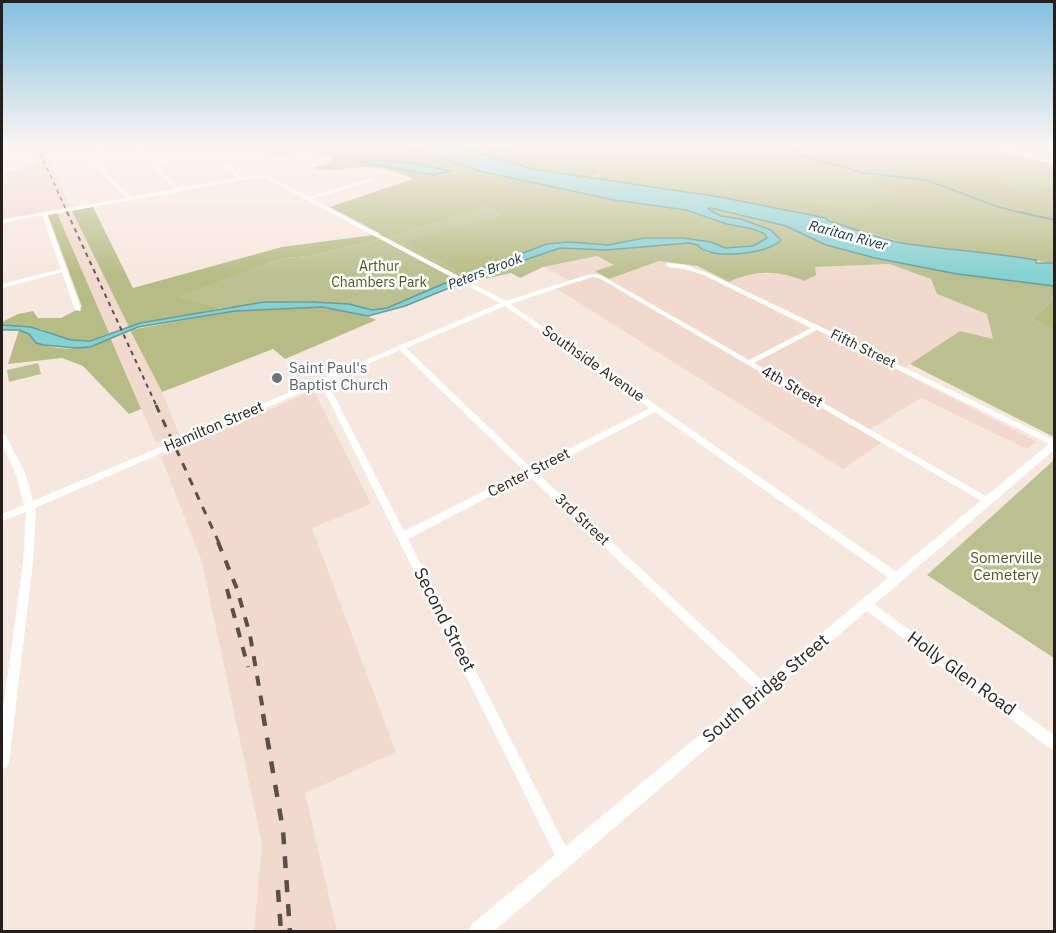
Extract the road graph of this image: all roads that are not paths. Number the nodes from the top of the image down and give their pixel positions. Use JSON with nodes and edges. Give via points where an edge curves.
{"nodes":[{"id":1,"x":121,"y":190,"type":"edge"},
{"id":2,"x":178,"y":190,"type":"edge"},
{"id":3,"x":290,"y":190,"type":"edge"},
{"id":4,"x":338,"y":190,"type":"edge"},
{"id":5,"x":130,"y":199,"type":"junction"},
{"id":6,"x":308,"y":199,"type":"junction"},
{"id":7,"x":44,"y":214,"type":"junction"},
{"id":8,"x":2,"y":221,"type":"edge"},
{"id":9,"x":668,"y":265,"type":"dead end"},
{"id":10,"x":64,"y":270,"type":"junction"},
{"id":11,"x":595,"y":275,"type":"joint"},
{"id":12,"x":2,"y":286,"type":"edge"},
{"id":13,"x":505,"y":303,"type":"junction"},
{"id":14,"x":78,"y":310,"type":"dead end"},
{"id":15,"x":818,"y":327,"type":"junction"},
{"id":16,"x":401,"y":346,"type":"junction"},
{"id":17,"x":750,"y":362,"type":"junction"},
{"id":18,"x":322,"y":381,"type":"junction"},
{"id":19,"x":657,"y":408,"type":"junction"},
{"id":20,"x":2,"y":436,"type":"edge"},
{"id":21,"x":1054,"y":444,"type":"edge"},
{"id":22,"x":531,"y":472,"type":"junction"},
{"id":23,"x":988,"y":501,"type":"junction"},
{"id":24,"x":30,"y":506,"type":"junction"},
{"id":25,"x":2,"y":518,"type":"edge"},
{"id":26,"x":402,"y":537,"type":"junction"},
{"id":27,"x":897,"y":578,"type":"junction"},
{"id":28,"x":867,"y":605,"type":"junction"},
{"id":29,"x":764,"y":690,"type":"junction"},
{"id":30,"x":1054,"y":743,"type":"edge"},
{"id":31,"x":2,"y":762,"type":"edge"},
{"id":32,"x":565,"y":860,"type":"junction"},
{"id":33,"x":478,"y":932,"type":"edge"}],
"edges":[{"from":1,"to":5,"type":"street"},
{"from":2,"to":5,"type":"street"},
{"from":3,"to":6,"type":"street","name":"Southside Avenue"},
{"from":4,"to":6,"type":"street"},
{"from":5,"to":7,"type":"street"},
{"from":6,"to":13,"type":"street","name":"Southside Avenue"},
{"from":7,"to":8,"type":"street"},
{"from":7,"to":10,"type":"street"},
{"from":9,"to":15,"type":"street","name":"Fifth Street","via":[[706,274]]},
{"from":10,"to":12,"type":"street"},
{"from":10,"to":14,"type":"street"},
{"from":11,"to":13,"type":"street","name":"Hamilton Street"},
{"from":11,"to":17,"type":"street","name":"4th Street"},
{"from":13,"to":16,"type":"street","name":"Hamilton Street"},
{"from":13,"to":19,"type":"street","name":"Southside Avenue"},
{"from":15,"to":17,"type":"street"},
{"from":15,"to":21,"type":"street","name":"Fifth Street"},
{"from":16,"to":18,"type":"street","name":"Hamilton Street"},
{"from":16,"to":22,"type":"street","name":"3rd Street"},
{"from":17,"to":23,"type":"street","name":"4th Street"},
{"from":18,"to":24,"type":"street","name":"Hamilton Street"},
{"from":18,"to":26,"type":"street","name":"Second Street"},
{"from":19,"to":22,"type":"street","name":"Center Street"},
{"from":19,"to":27,"type":"street","name":"Southside Avenue"},
{"from":20,"to":24,"type":"street","via":[[21,475]]},
{"from":21,"to":23,"type":"street","name":"South Bridge Street"},
{"from":22,"to":26,"type":"street","name":"Center Street"},
{"from":22,"to":29,"type":"street","name":"3rd Street"},
{"from":23,"to":27,"type":"street","name":"South Bridge Street"},
{"from":24,"to":25,"type":"street","name":"Hamilton Street"},
{"from":24,"to":31,"type":"street","via":[[28,563]]},
{"from":26,"to":32,"type":"street","name":"Second Street"},
{"from":27,"to":28,"type":"street","name":"South Bridge Street"},
{"from":28,"to":29,"type":"street","name":"South Bridge Street"},
{"from":28,"to":30,"type":"street","name":"Holly Glen Road"},
{"from":29,"to":32,"type":"street","name":"South Bridge Street"},
{"from":32,"to":33,"type":"street","name":"South Bridge Street"}]}
